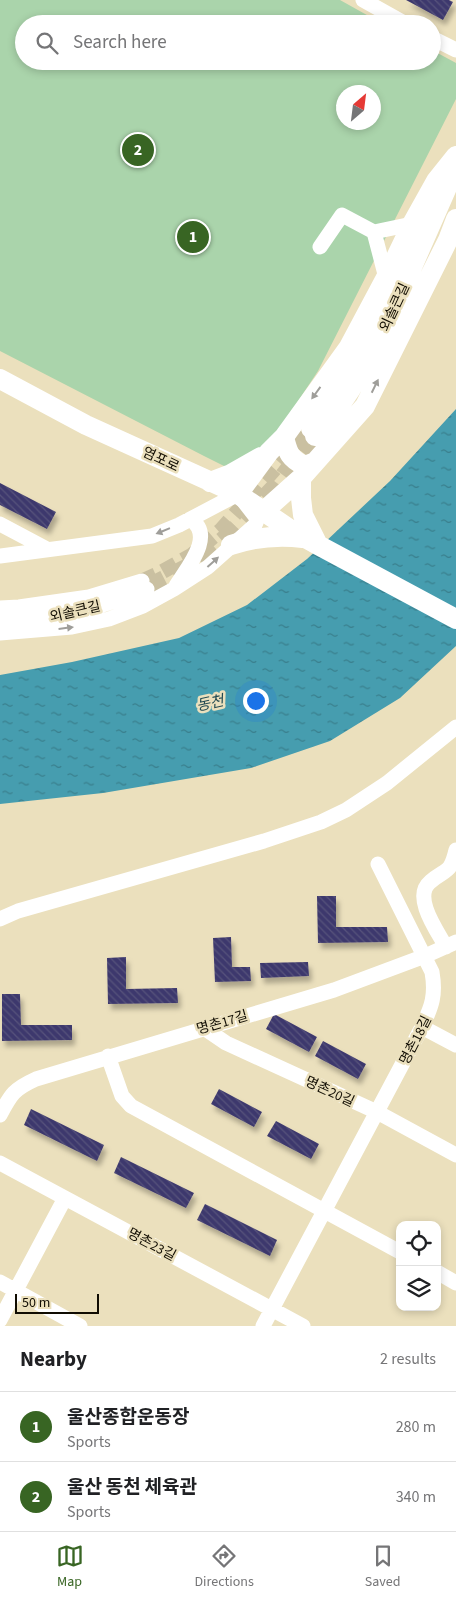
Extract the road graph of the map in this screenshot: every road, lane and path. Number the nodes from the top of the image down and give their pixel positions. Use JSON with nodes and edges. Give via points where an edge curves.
{"nodes":[{"id":1,"x":363,"y":0,"type":"edge"},
{"id":2,"x":386,"y":6,"type":"edge"},
{"id":3,"x":396,"y":15,"type":"edge"},
{"id":4,"x":441,"y":42,"type":"edge"},
{"id":5,"x":456,"y":50,"type":"edge"},
{"id":6,"x":456,"y":156,"type":"edge"},
{"id":7,"x":456,"y":166,"type":"edge"},
{"id":8,"x":456,"y":219,"type":"edge"},
{"id":9,"x":412,"y":224,"type":"junction"},
{"id":10,"x":374,"y":232,"type":"junction"},
{"id":11,"x":320,"y":247,"type":"dead end"},
{"id":12,"x":386,"y":278,"type":"junction"},
{"id":13,"x":0,"y":379,"type":"edge"},
{"id":14,"x":312,"y":433,"type":"tunnel mouth"},
{"id":15,"x":284,"y":437,"type":"junction"},
{"id":16,"x":269,"y":452,"type":"junction"},
{"id":17,"x":315,"y":462,"type":"junction"},
{"id":18,"x":301,"y":478,"type":"junction"},
{"id":19,"x":210,"y":482,"type":"junction"},
{"id":20,"x":238,"y":494,"type":"junction"},
{"id":21,"x":264,"y":511,"type":"junction"},
{"id":22,"x":190,"y":519,"type":"junction"},
{"id":23,"x":0,"y":524,"type":"edge"},
{"id":24,"x":313,"y":542,"type":"junction"},
{"id":25,"x":231,"y":545,"type":"junction"},
{"id":26,"x":47,"y":549,"type":"junction"},
{"id":27,"x":0,"y":556,"type":"edge"},
{"id":28,"x":174,"y":589,"type":"junction"},
{"id":29,"x":0,"y":608,"type":"edge"},
{"id":30,"x":456,"y":619,"type":"edge"},
{"id":31,"x":0,"y":620,"type":"edge"},
{"id":32,"x":0,"y":634,"type":"edge"},
{"id":33,"x":456,"y":727,"type":"edge"},
{"id":34,"x":456,"y":850,"type":"edge"},
{"id":35,"x":378,"y":864,"type":"dead end"},
{"id":36,"x":0,"y":919,"type":"edge"},
{"id":37,"x":451,"y":944,"type":"edge"},
{"id":38,"x":425,"y":956,"type":"junction"},
{"id":39,"x":422,"y":1027,"type":"junction"},
{"id":40,"x":204,"y":1028,"type":"junction"},
{"id":41,"x":456,"y":1045,"type":"edge"},
{"id":42,"x":108,"y":1056,"type":"junction"},
{"id":43,"x":377,"y":1112,"type":"junction"},
{"id":44,"x":0,"y":1115,"type":"edge"},
{"id":45,"x":456,"y":1155,"type":"edge"},
{"id":46,"x":0,"y":1163,"type":"edge"},
{"id":47,"x":65,"y":1198,"type":"junction"},
{"id":48,"x":325,"y":1211,"type":"junction"},
{"id":49,"x":396,"y":1250,"type":"edge"},
{"id":50,"x":441,"y":1274,"type":"edge"},
{"id":51,"x":0,"y":1282,"type":"edge"},
{"id":52,"x":456,"y":1283,"type":"edge"},
{"id":53,"x":16,"y":1290,"type":"junction"},
{"id":54,"x":272,"y":1309,"type":"junction"},
{"id":55,"x":0,"y":1320,"type":"edge"},
{"id":56,"x":80,"y":1326,"type":"edge"},
{"id":57,"x":264,"y":1326,"type":"edge"},
{"id":58,"x":304,"y":1326,"type":"edge"}],
"edges":[{"from":1,"to":2,"type":"street"},
{"from":2,"to":3,"type":"street"},
{"from":4,"to":5,"type":"street"},
{"from":6,"to":9,"type":"main road","via":[[436,181]]},
{"from":7,"to":14,"type":"main road","name":"외솔큰길","via":[[379,339],[330,420]]},
{"from":17,"to":8,"type":"main road","one_way":true,"via":[[365,406]]},
{"from":9,"to":10,"type":"street"},
{"from":9,"to":12,"type":"main road"},
{"from":10,"to":11,"type":"street","via":[[342,215]]},
{"from":10,"to":12,"type":"street"},
{"from":12,"to":15,"type":"main road","one_way":true,"via":[[349,347]]},
{"from":13,"to":19,"type":"main road","name":"염포로","via":[[86,425]]},
{"from":15,"to":16,"type":"main road"},
{"from":15,"to":17,"type":"main road","via":[[288,454],[295,461],[305,466]]},
{"from":16,"to":19,"type":"main road"},
{"from":16,"to":20,"type":"main road"},
{"from":17,"to":18,"type":"main road"},
{"from":18,"to":21,"type":"main road"},
{"from":18,"to":24,"type":"main road","via":[[303,515]]},
{"from":19,"to":20,"type":"main road","name":"염포로"},
{"from":20,"to":21,"type":"main road","name":"염포로"},
{"from":20,"to":22,"type":"street"},
{"from":20,"to":25,"type":"street","via":[[257,520]]},
{"from":21,"to":24,"type":"main road","name":"염포로"},
{"from":22,"to":26,"type":"street","one_way":true,"via":[[152,536]]},
{"from":22,"to":28,"type":"street","via":[[200,530],[200,543]]},
{"from":23,"to":26,"type":"street"},
{"from":24,"to":25,"type":"main road","via":[[284,537],[257,538]]},
{"from":24,"to":30,"type":"main road","name":"염포로"},
{"from":28,"to":25,"type":"street","one_way":true,"via":[[208,567]]},
{"from":26,"to":27,"type":"street"},
{"from":32,"to":28,"type":"street","one_way":true,"via":[[72,627],[109,618]]},
{"from":29,"to":31,"type":"street","name":"외솔큰길","via":[[89,597],[145,585],[103,605],[70,614]]},
{"from":33,"to":36,"type":"street","via":[[387,783],[346,810],[320,822],[27,908]]},
{"from":34,"to":37,"type":"street","via":[[453,864],[444,874],[428,883],[423,902]]},
{"from":35,"to":38,"type":"street","name":"명촌18길"},
{"from":37,"to":38,"type":"street","name":"명촌17길"},
{"from":38,"to":39,"type":"street","name":"명촌18길","via":[[435,986],[434,999]]},
{"from":38,"to":40,"type":"street","name":"명촌17길","via":[[334,990]]},
{"from":39,"to":41,"type":"street"},
{"from":39,"to":43,"type":"street","name":"명촌18길"},
{"from":40,"to":42,"type":"street","name":"명촌17길"},
{"from":40,"to":43,"type":"street","name":"명촌20길","via":[[226,1043]]},
{"from":42,"to":44,"type":"street","name":"명촌17길","via":[[24,1084],[9,1097]]},
{"from":42,"to":48,"type":"street","via":[[122,1096],[131,1106]]},
{"from":43,"to":45,"type":"street","name":"명촌20길"},
{"from":43,"to":48,"type":"street","name":"명촌18길"},
{"from":46,"to":47,"type":"street","name":"명촌23길"},
{"from":47,"to":53,"type":"street"},
{"from":47,"to":54,"type":"street","name":"명촌23길"},
{"from":48,"to":49,"type":"street"},
{"from":48,"to":54,"type":"street","name":"명촌18길"},
{"from":50,"to":52,"type":"street"},
{"from":51,"to":53,"type":"street"},
{"from":53,"to":55,"type":"street"},
{"from":53,"to":56,"type":"street"},
{"from":54,"to":57,"type":"street","name":"명촌18길"},
{"from":54,"to":58,"type":"street","name":"명촌23길"}]}
